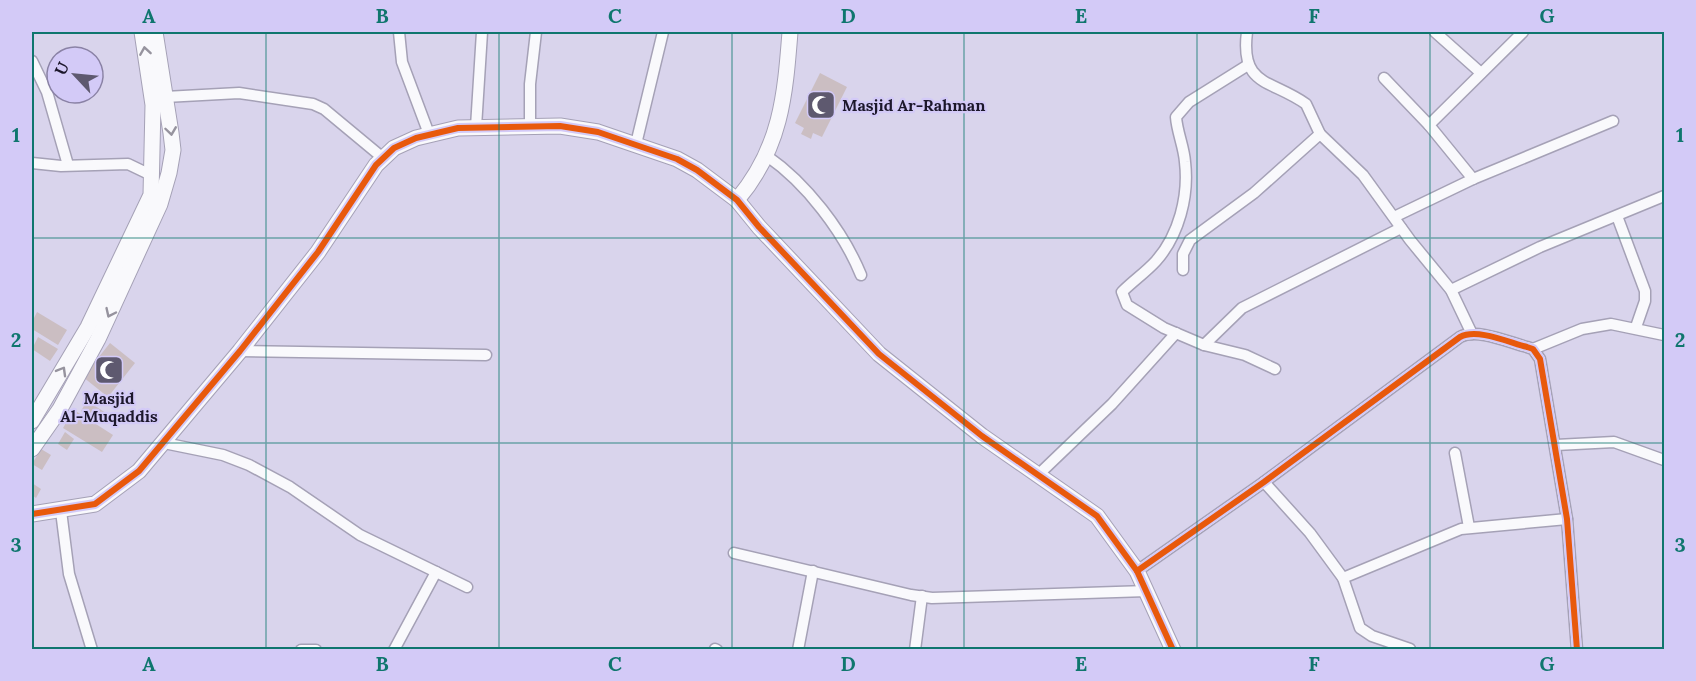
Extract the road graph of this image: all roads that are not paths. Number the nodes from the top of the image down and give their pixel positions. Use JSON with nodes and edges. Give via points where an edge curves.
{"nodes":[{"id":1,"x":142,"y":32,"type":"edge"},
{"id":2,"x":155,"y":32,"type":"edge"},
{"id":3,"x":399,"y":32,"type":"edge"},
{"id":4,"x":482,"y":32,"type":"edge"},
{"id":5,"x":536,"y":32,"type":"edge"},
{"id":6,"x":663,"y":32,"type":"edge"},
{"id":7,"x":790,"y":32,"type":"edge"},
{"id":8,"x":1247,"y":32,"type":"edge"},
{"id":9,"x":1435,"y":32,"type":"edge"},
{"id":10,"x":1523,"y":32,"type":"edge"},
{"id":11,"x":32,"y":61,"type":"edge"},
{"id":12,"x":1248,"y":65,"type":"junction"},
{"id":13,"x":1481,"y":74,"type":"junction"},
{"id":14,"x":1384,"y":78,"type":"dead end"},
{"id":15,"x":165,"y":97,"type":"junction"},
{"id":16,"x":1613,"y":121,"type":"dead end"},
{"id":17,"x":530,"y":125,"type":"junction"},
{"id":18,"x":1429,"y":125,"type":"junction"},
{"id":19,"x":476,"y":127,"type":"junction"},
{"id":20,"x":429,"y":134,"type":"junction"},
{"id":21,"x":1320,"y":134,"type":"junction"},
{"id":22,"x":636,"y":144,"type":"junction"},
{"id":23,"x":767,"y":156,"type":"junction"},
{"id":24,"x":383,"y":158,"type":"junction"},
{"id":25,"x":32,"y":163,"type":"edge"},
{"id":26,"x":68,"y":165,"type":"junction"},
{"id":27,"x":153,"y":176,"type":"junction"},
{"id":28,"x":1473,"y":179,"type":"junction"},
{"id":29,"x":1665,"y":196,"type":"edge"},
{"id":30,"x":737,"y":200,"type":"junction"},
{"id":31,"x":1617,"y":216,"type":"junction"},
{"id":32,"x":1394,"y":218,"type":"junction"},
{"id":33,"x":1401,"y":228,"type":"junction"},
{"id":34,"x":1183,"y":270,"type":"dead end"},
{"id":35,"x":861,"y":275,"type":"dead end"},
{"id":36,"x":1451,"y":290,"type":"junction"},
{"id":37,"x":1636,"y":327,"type":"junction"},
{"id":38,"x":1176,"y":333,"type":"junction"},
{"id":39,"x":1472,"y":334,"type":"junction"},
{"id":40,"x":1665,"y":335,"type":"edge"},
{"id":41,"x":1204,"y":345,"type":"junction"},
{"id":42,"x":1533,"y":349,"type":"junction"},
{"id":43,"x":240,"y":351,"type":"junction"},
{"id":44,"x":486,"y":355,"type":"dead end"},
{"id":45,"x":1275,"y":369,"type":"dead end"},
{"id":46,"x":32,"y":421,"type":"edge"},
{"id":47,"x":164,"y":443,"type":"junction"},
{"id":48,"x":1556,"y":445,"type":"junction"},
{"id":49,"x":32,"y":448,"type":"edge"},
{"id":50,"x":1455,"y":453,"type":"dead end"},
{"id":51,"x":1665,"y":460,"type":"edge"},
{"id":52,"x":1038,"y":475,"type":"junction"},
{"id":53,"x":1264,"y":482,"type":"junction"},
{"id":54,"x":61,"y":511,"type":"junction"},
{"id":55,"x":32,"y":514,"type":"edge"},
{"id":56,"x":1567,"y":519,"type":"junction"},
{"id":57,"x":1469,"y":527,"type":"junction"},
{"id":58,"x":734,"y":553,"type":"dead end"},
{"id":59,"x":1137,"y":571,"type":"junction"},
{"id":60,"x":436,"y":572,"type":"junction"},
{"id":61,"x":813,"y":572,"type":"junction"},
{"id":62,"x":1343,"y":578,"type":"junction"},
{"id":63,"x":467,"y":587,"type":"dead end"},
{"id":64,"x":1147,"y":591,"type":"junction"},
{"id":65,"x":922,"y":596,"type":"junction"},
{"id":66,"x":1410,"y":649,"type":"edge"},
{"id":67,"x":92,"y":650,"type":"edge"},
{"id":68,"x":301,"y":650,"type":"edge"},
{"id":69,"x":316,"y":650,"type":"edge"},
{"id":70,"x":394,"y":650,"type":"edge"},
{"id":71,"x":798,"y":650,"type":"edge"},
{"id":72,"x":915,"y":650,"type":"edge"},
{"id":73,"x":1173,"y":650,"type":"edge"},
{"id":74,"x":1577,"y":650,"type":"edge"}],
"edges":[{"from":27,"to":1,"type":"street","one_way":true,"via":[[153,105]]},
{"from":2,"to":15,"type":"street"},
{"from":3,"to":20,"type":"street","via":[[402,62]]},
{"from":4,"to":19,"type":"street"},
{"from":5,"to":17,"type":"street"},
{"from":6,"to":22,"type":"street"},
{"from":7,"to":23,"type":"street","via":[[781,115]]},
{"from":8,"to":12,"type":"street"},
{"from":9,"to":13,"type":"street"},
{"from":10,"to":13,"type":"street"},
{"from":11,"to":26,"type":"street","via":[[47,92]]},
{"from":12,"to":21,"type":"street","via":[[1263,83],[1306,104]]},
{"from":12,"to":38,"type":"street","via":[[1189,102],[1176,117],[1185,159],[1181,214],[1169,243],[1122,292],[1127,305]]},
{"from":13,"to":18,"type":"street"},
{"from":14,"to":18,"type":"street"},
{"from":15,"to":24,"type":"street","via":[[239,93],[313,104]]},
{"from":15,"to":49,"type":"street","one_way":true,"via":[[173,150],[160,204],[98,339],[60,409]]},
{"from":16,"to":28,"type":"street"},
{"from":17,"to":19,"type":"street"},
{"from":17,"to":22,"type":"street","via":[[598,132]]},
{"from":18,"to":28,"type":"street"},
{"from":19,"to":20,"type":"street"},
{"from":20,"to":24,"type":"street","via":[[403,143]]},
{"from":21,"to":32,"type":"street","via":[[1363,176]]},
{"from":21,"to":34,"type":"street","via":[[1254,193],[1190,240],[1183,254]]},
{"from":22,"to":30,"type":"street","via":[[697,170]]},
{"from":23,"to":30,"type":"street"},
{"from":23,"to":35,"type":"street","via":[[785,169],[828,219]]},
{"from":24,"to":43,"type":"street","via":[[318,252]]},
{"from":25,"to":26,"type":"street"},
{"from":26,"to":27,"type":"street","via":[[128,164]]},
{"from":46,"to":27,"type":"street","one_way":true,"via":[[88,327],[147,205]]},
{"from":28,"to":32,"type":"street"},
{"from":29,"to":31,"type":"street"},
{"from":30,"to":52,"type":"street","via":[[879,354]]},
{"from":31,"to":36,"type":"street","via":[[1540,247]]},
{"from":31,"to":37,"type":"street","via":[[1645,291],[1646,301]]},
{"from":32,"to":33,"type":"street"},
{"from":33,"to":36,"type":"street"},
{"from":33,"to":41,"type":"street","via":[[1242,308]]},
{"from":36,"to":39,"type":"street"},
{"from":37,"to":40,"type":"street"},
{"from":37,"to":42,"type":"street","via":[[1596,326]]},
{"from":38,"to":41,"type":"street"},
{"from":38,"to":52,"type":"street","via":[[1112,404]]},
{"from":39,"to":42,"type":"street"},
{"from":39,"to":53,"type":"street","via":[[1460,337]]},
{"from":41,"to":45,"type":"street","via":[[1245,355]]},
{"from":42,"to":48,"type":"street","via":[[1540,359]]},
{"from":43,"to":44,"type":"street"},
{"from":43,"to":47,"type":"street"},
{"from":47,"to":54,"type":"street","via":[[109,496],[94,504]]},
{"from":47,"to":60,"type":"street","via":[[212,452],[249,465],[290,487],[360,535]]},
{"from":48,"to":51,"type":"street","via":[[1614,442]]},
{"from":48,"to":56,"type":"street"},
{"from":50,"to":57,"type":"street"},
{"from":52,"to":59,"type":"street","via":[[1097,516]]},
{"from":53,"to":59,"type":"street"},
{"from":53,"to":62,"type":"street","via":[[1310,533]]},
{"from":54,"to":55,"type":"street"},
{"from":54,"to":67,"type":"street","via":[[69,574]]},
{"from":56,"to":57,"type":"street"},
{"from":56,"to":74,"type":"street"},
{"from":57,"to":62,"type":"street"},
{"from":58,"to":61,"type":"street"},
{"from":59,"to":64,"type":"street"},
{"from":60,"to":63,"type":"street"},
{"from":60,"to":70,"type":"street"},
{"from":61,"to":65,"type":"street"},
{"from":61,"to":71,"type":"street"},
{"from":62,"to":66,"type":"street","via":[[1364,633]]},
{"from":64,"to":65,"type":"street"},
{"from":64,"to":73,"type":"street"},
{"from":65,"to":72,"type":"street"},
{"from":68,"to":69,"type":"street"}]}
